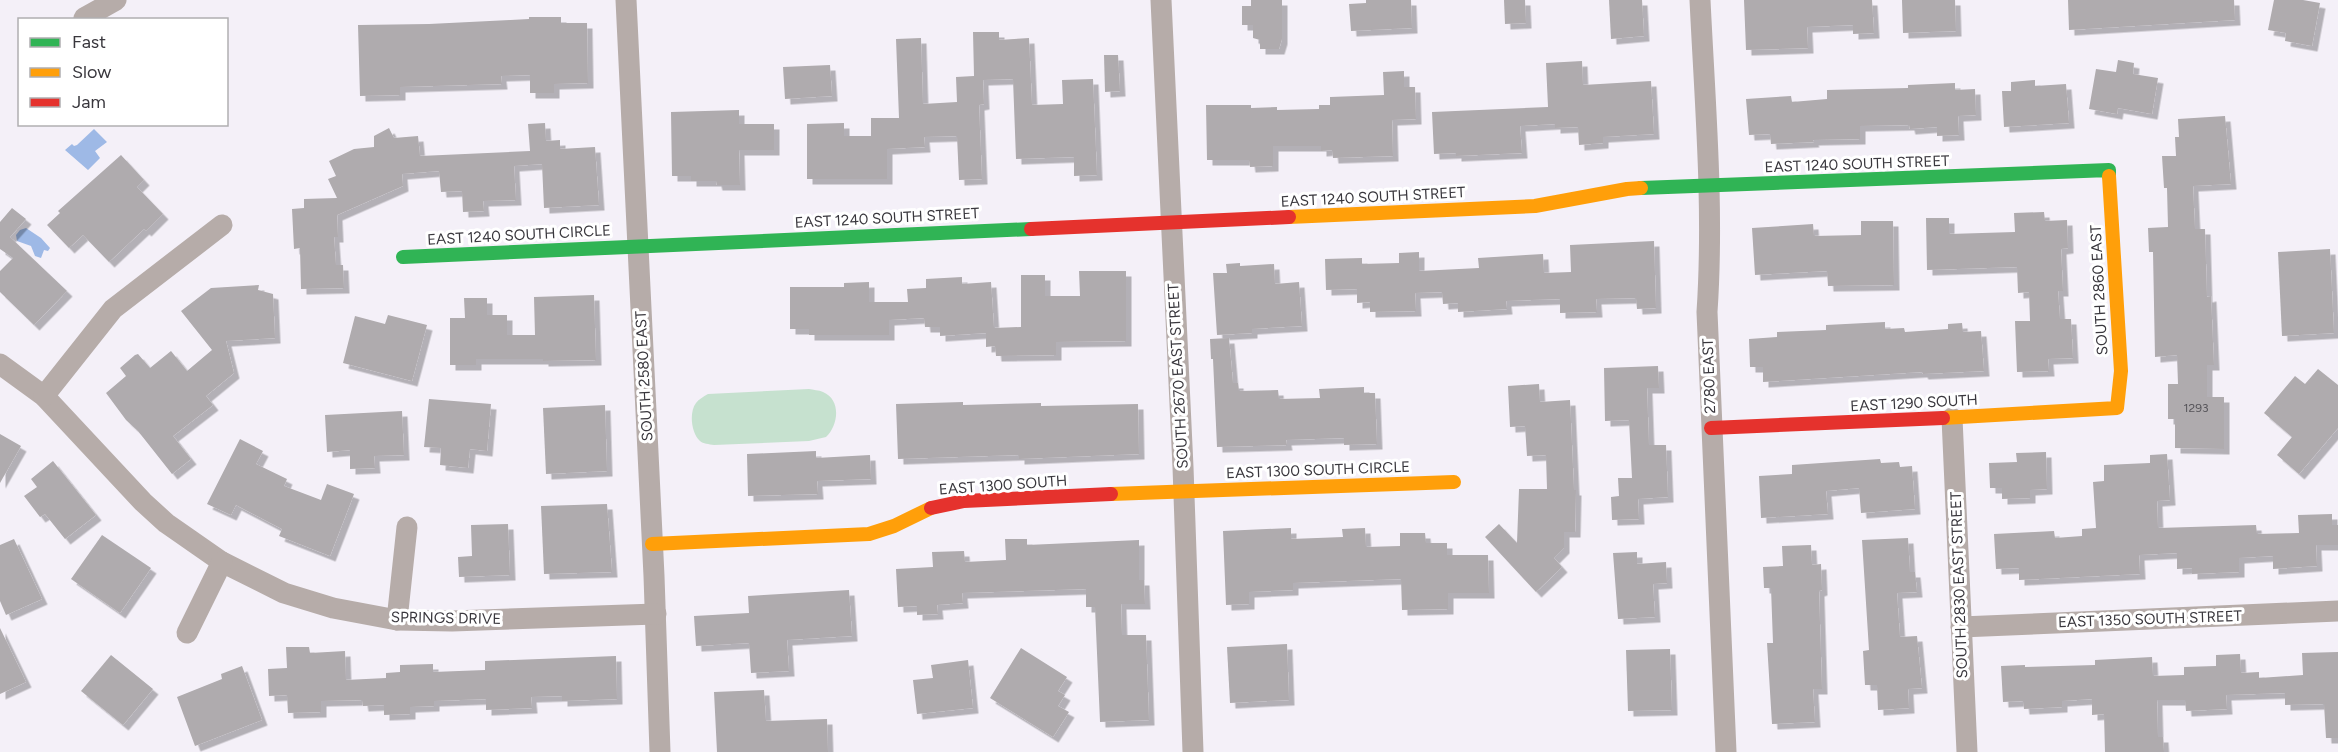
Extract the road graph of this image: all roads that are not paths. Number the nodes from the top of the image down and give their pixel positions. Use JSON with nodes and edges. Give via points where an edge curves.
{"nodes":[{"id":1,"x":116,"y":0,"type":"edge"},
{"id":2,"x":626,"y":0,"type":"edge"},
{"id":3,"x":1161,"y":0,"type":"edge"},
{"id":4,"x":1700,"y":0,"type":"edge"},
{"id":5,"x":84,"y":18,"type":"dead end"},
{"id":6,"x":2109,"y":170,"type":"joint"},
{"id":7,"x":1709,"y":185,"type":"junction"},
{"id":8,"x":1170,"y":222,"type":"junction"},
{"id":9,"x":222,"y":225,"type":"dead end"},
{"id":10,"x":637,"y":246,"type":"junction"},
{"id":11,"x":403,"y":257,"type":"dead end"},
{"id":12,"x":0,"y":364,"type":"edge"},
{"id":13,"x":44,"y":396,"type":"junction"},
{"id":14,"x":2117,"y":408,"type":"joint"},
{"id":15,"x":1953,"y":418,"type":"junction"},
{"id":16,"x":1712,"y":428,"type":"junction"},
{"id":17,"x":1454,"y":482,"type":"dead end"},
{"id":18,"x":1183,"y":491,"type":"junction"},
{"id":19,"x":407,"y":527,"type":"dead end"},
{"id":20,"x":652,"y":544,"type":"junction"},
{"id":21,"x":222,"y":562,"type":"junction"},
{"id":22,"x":2338,"y":611,"type":"edge"},
{"id":23,"x":656,"y":614,"type":"junction"},
{"id":24,"x":397,"y":620,"type":"junction"},
{"id":25,"x":1961,"y":627,"type":"junction"},
{"id":26,"x":187,"y":633,"type":"dead end"},
{"id":27,"x":660,"y":752,"type":"edge"},
{"id":28,"x":1192,"y":752,"type":"edge"},
{"id":29,"x":1726,"y":752,"type":"edge"},
{"id":30,"x":1967,"y":752,"type":"edge"}],
"edges":[{"from":1,"to":5,"type":"street"},
{"from":2,"to":10,"type":"street","name":"SOUTH 2580 EAST"},
{"from":3,"to":8,"type":"street","name":"SOUTH 2670 EAST STREET"},
{"from":4,"to":7,"type":"street","name":"2780 EAST"},
{"from":6,"to":7,"type":"street","name":"EAST 1240 SOUTH STREET"},
{"from":6,"to":14,"type":"street","name":"SOUTH 2860 EAST","via":[[2121,371]]},
{"from":7,"to":8,"type":"street","name":"EAST 1240 SOUTH STREET","via":[[1628,189],[1535,206]]},
{"from":7,"to":16,"type":"street","name":"2780 EAST","via":[[1711,257],[1707,312]]},
{"from":8,"to":10,"type":"street","name":"EAST 1240 SOUTH STREET"},
{"from":8,"to":18,"type":"street","name":"SOUTH 2670 EAST STREET"},
{"from":9,"to":13,"type":"street","via":[[113,309]]},
{"from":10,"to":11,"type":"street","name":"EAST 1240 SOUTH CIRCLE"},
{"from":10,"to":20,"type":"street","name":"SOUTH 2580 EAST"},
{"from":12,"to":13,"type":"street","name":"SPRINGS DRIVE"},
{"from":13,"to":21,"type":"street","name":"SPRINGS DRIVE","via":[[143,502]]},
{"from":14,"to":15,"type":"street","name":"EAST 1290 SOUTH"},
{"from":15,"to":16,"type":"street","name":"EAST 1290 SOUTH"},
{"from":15,"to":25,"type":"street","name":"SOUTH 2830 EAST STREET"},
{"from":16,"to":29,"type":"street","name":"2780 EAST"},
{"from":17,"to":18,"type":"street","name":"EAST 1300 SOUTH CIRCLE"},
{"from":18,"to":20,"type":"street","name":"EAST 1300 SOUTH","via":[[964,501],[935,506],[869,534]]},
{"from":18,"to":28,"type":"street","name":"SOUTH 2670 EAST STREET"},
{"from":19,"to":24,"type":"street"},
{"from":20,"to":23,"type":"street","name":"SOUTH 2580 EAST"},
{"from":21,"to":24,"type":"street","name":"SPRINGS DRIVE","via":[[284,593],[333,609]]},
{"from":21,"to":26,"type":"street"},
{"from":22,"to":25,"type":"street","name":"EAST 1350 SOUTH STREET"},
{"from":23,"to":24,"type":"street","name":"SPRINGS DRIVE"},
{"from":23,"to":27,"type":"street","name":"SOUTH 2580 EAST"},
{"from":25,"to":30,"type":"street","name":"SOUTH 2830 EAST STREET"}]}
